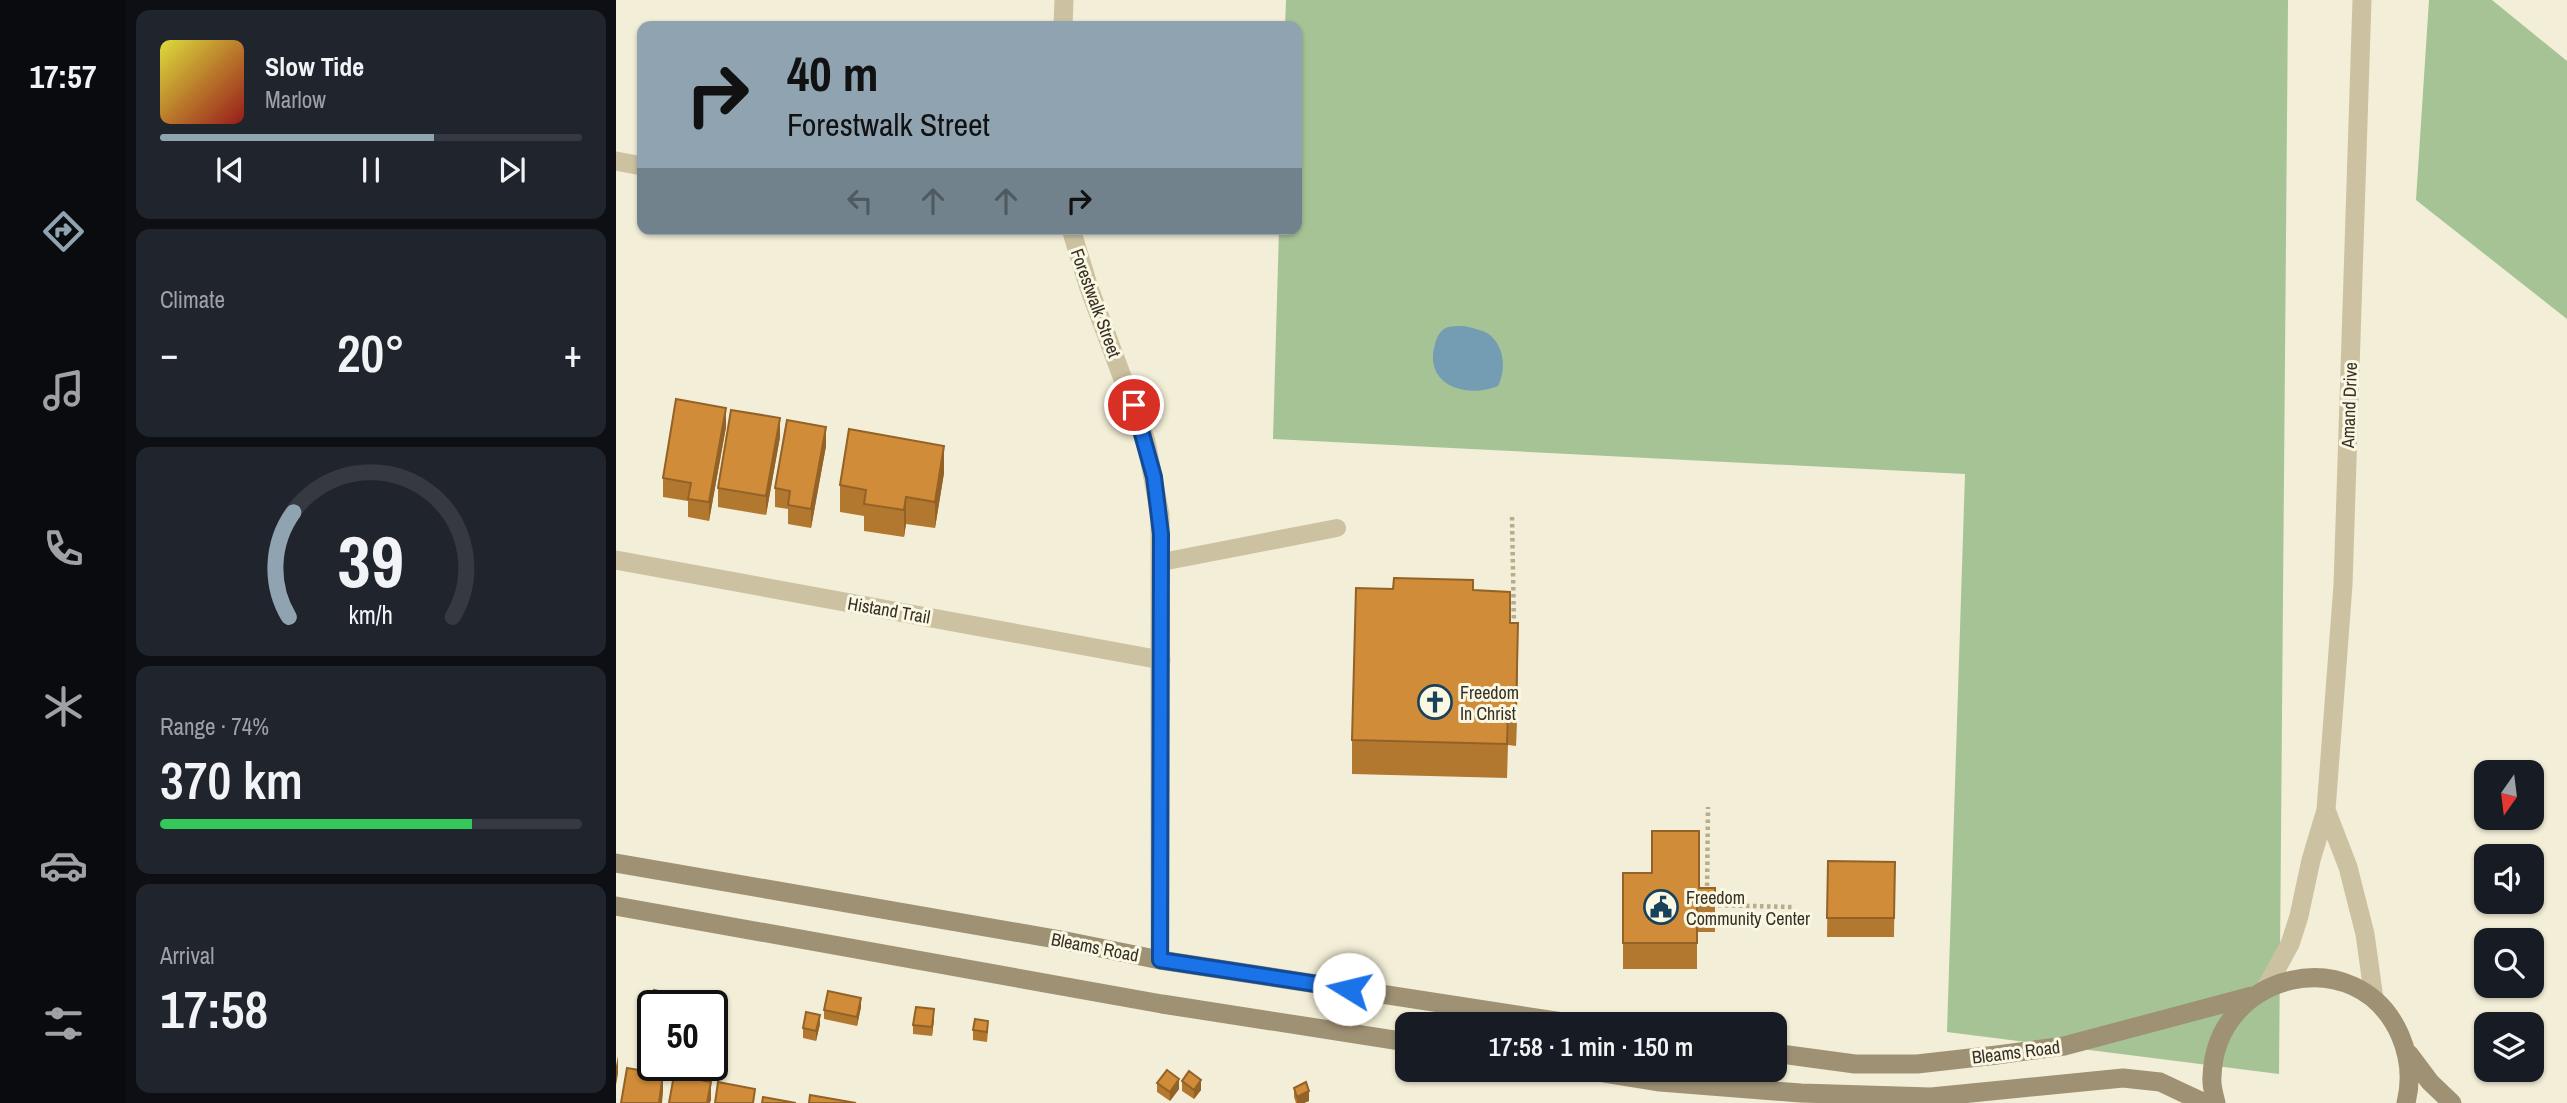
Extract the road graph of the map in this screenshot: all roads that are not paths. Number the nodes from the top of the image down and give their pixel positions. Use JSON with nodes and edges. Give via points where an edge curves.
{"nodes":[{"id":1,"x":1064,"y":0,"type":"edge"},
{"id":2,"x":2362,"y":0,"type":"edge"},
{"id":3,"x":1063,"y":21,"type":"edge"},
{"id":4,"x":616,"y":161,"type":"edge"},
{"id":5,"x":637,"y":165,"type":"edge"},
{"id":6,"x":1073,"y":235,"type":"edge"},
{"id":7,"x":1337,"y":528,"type":"dead end"},
{"id":8,"x":616,"y":560,"type":"edge"},
{"id":9,"x":1162,"y":562,"type":"junction"},
{"id":10,"x":1161,"y":660,"type":"junction"},
{"id":11,"x":2326,"y":810,"type":"junction"},
{"id":12,"x":616,"y":863,"type":"edge"},
{"id":13,"x":616,"y":906,"type":"edge"},
{"id":14,"x":1160,"y":960,"type":"junction"},
{"id":15,"x":2259,"y":992,"type":"junction"},
{"id":16,"x":2374,"y":999,"type":"junction"},
{"id":17,"x":1498,"y":1012,"type":"edge"},
{"id":18,"x":1395,"y":1040,"type":"edge"},
{"id":19,"x":2408,"y":1053,"type":"junction"},
{"id":20,"x":1787,"y":1056,"type":"edge"},
{"id":21,"x":1660,"y":1082,"type":"edge"},
{"id":22,"x":2205,"y":1103,"type":"edge"},
{"id":23,"x":2216,"y":1103,"type":"edge"},
{"id":24,"x":2406,"y":1103,"type":"edge"},
{"id":25,"x":2452,"y":1103,"type":"edge"}],
"edges":[{"from":1,"to":3,"type":"street"},
{"from":2,"to":11,"type":"street","name":"Amand Drive","via":[[2343,585]]},
{"from":4,"to":5,"type":"street"},
{"from":6,"to":9,"type":"street","name":"Forestwalk Street","via":[[1146,441],[1160,515]]},
{"from":7,"to":9,"type":"lane"},
{"from":8,"to":10,"type":"street","name":"Histand Trail"},
{"from":9,"to":10,"type":"street","name":"Forestwalk Street"},
{"from":10,"to":14,"type":"street","name":"Forestwalk Street"},
{"from":11,"to":15,"type":"street","name":"Amand Drive","via":[[2290,944]]},
{"from":11,"to":16,"type":"street","name":"Amand Drive","via":[[2348,867],[2365,934]]},
{"from":12,"to":14,"type":"main road","name":"Bleams Road"},
{"from":13,"to":18,"type":"main road","via":[[1162,1004]]},
{"from":14,"to":17,"type":"main road","name":"Bleams Road"},
{"from":15,"to":16,"type":"main road","name":"Bleams Road","via":[[2293,979],[2322,978],[2349,985]]},
{"from":15,"to":20,"type":"main road","name":"Bleams Road","via":[[2064,1046],[1917,1064],[1855,1064]]},
{"from":15,"to":23,"type":"main road","via":[[2230,1019],[2216,1047],[2211,1078]]},
{"from":16,"to":19,"type":"main road","via":[[2395,1023]]},
{"from":19,"to":24,"type":"main road","via":[[2411,1085]]},
{"from":19,"to":25,"type":"main road"},
{"from":21,"to":22,"type":"main road","name":"Bleams Road","via":[[1931,1097],[2123,1078],[2160,1082]]}]}
